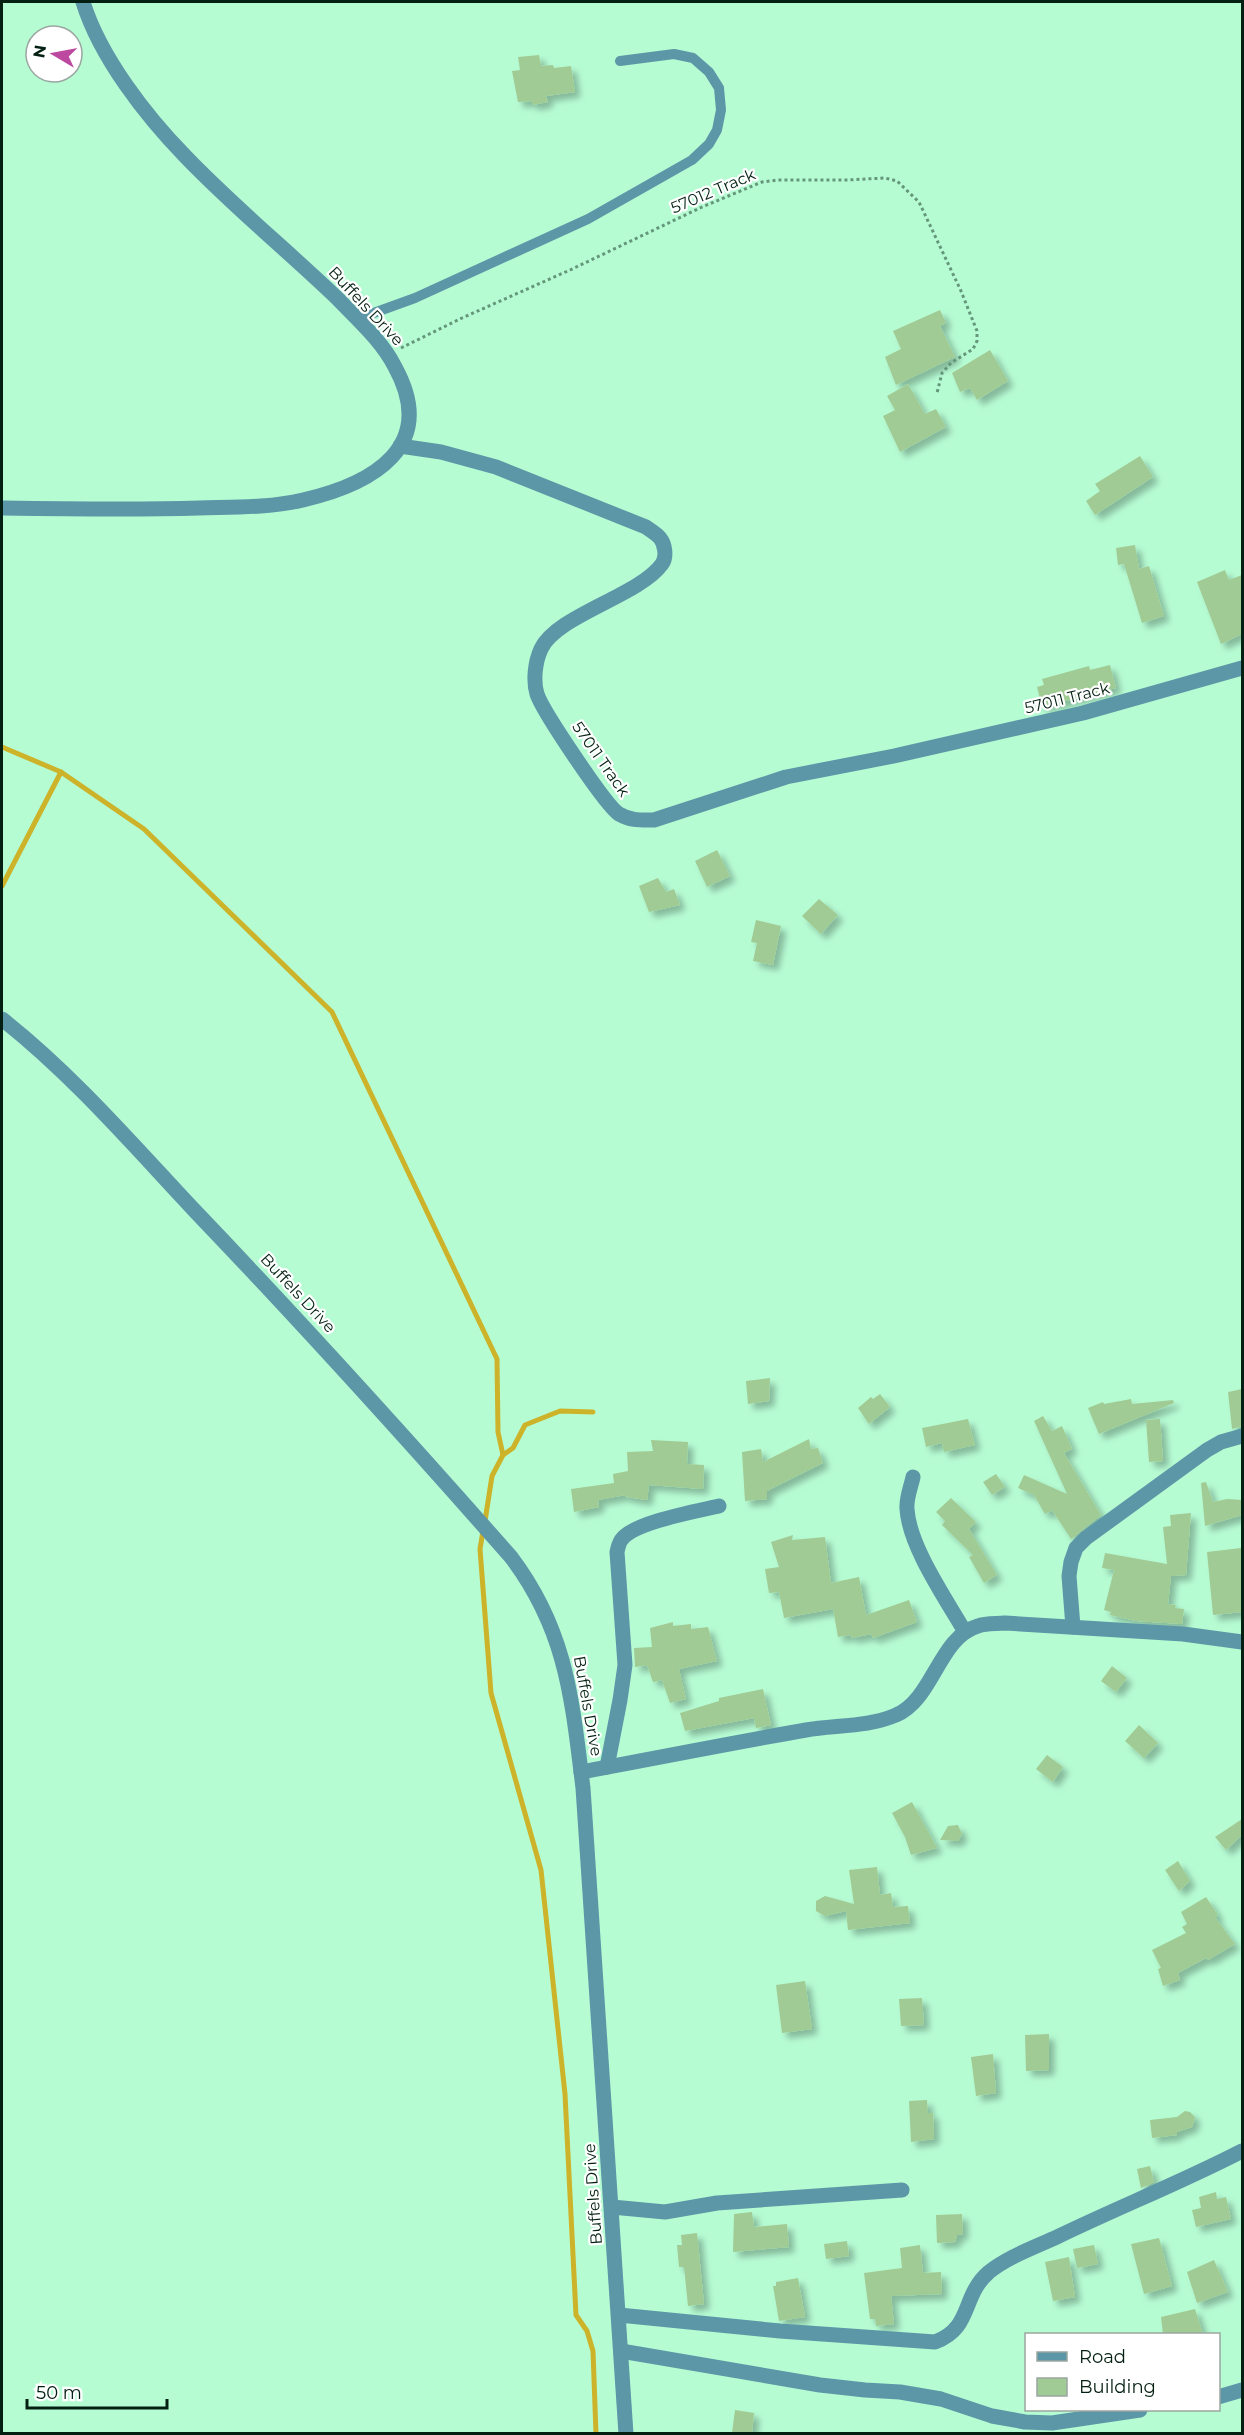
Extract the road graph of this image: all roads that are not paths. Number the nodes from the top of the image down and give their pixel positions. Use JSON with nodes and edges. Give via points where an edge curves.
{"nodes":[{"id":1,"x":84,"y":2,"type":"edge"},
{"id":2,"x":620,"y":61,"type":"dead end"},
{"id":3,"x":357,"y":319,"type":"junction"},
{"id":4,"x":400,"y":446,"type":"junction"},
{"id":5,"x":2,"y":508,"type":"edge"},
{"id":6,"x":1242,"y":668,"type":"edge"},
{"id":7,"x":2,"y":1019,"type":"edge"},
{"id":8,"x":1242,"y":1436,"type":"edge"},
{"id":9,"x":913,"y":1477,"type":"dead end"},
{"id":10,"x":719,"y":1506,"type":"dead end"},
{"id":11,"x":1074,"y":1628,"type":"junction"},
{"id":12,"x":965,"y":1632,"type":"junction"},
{"id":13,"x":1242,"y":1642,"type":"edge"},
{"id":14,"x":607,"y":1767,"type":"junction"},
{"id":15,"x":581,"y":1772,"type":"junction"},
{"id":16,"x":1242,"y":2151,"type":"edge"},
{"id":17,"x":902,"y":2190,"type":"dead end"},
{"id":18,"x":612,"y":2207,"type":"junction"},
{"id":19,"x":619,"y":2315,"type":"junction"},
{"id":20,"x":621,"y":2351,"type":"junction"},
{"id":21,"x":1242,"y":2390,"type":"edge"},
{"id":22,"x":1220,"y":2396,"type":"edge"},
{"id":23,"x":1127,"y":2411,"type":"edge"},
{"id":24,"x":626,"y":2433,"type":"edge"}],
"edges":[{"from":1,"to":3,"type":"street","name":"Buffels Drive","via":[[111,62],[148,116],[187,159]]},
{"from":2,"to":3,"type":"lane","via":[[674,54],[693,58],[709,72],[719,88],[721,110],[709,144],[692,160],[588,219],[415,298]]},
{"from":3,"to":4,"type":"street","name":"Buffels Drive","via":[[397,369],[407,397],[410,421]]},
{"from":4,"to":5,"type":"street","name":"Buffels Drive","via":[[382,468],[352,485],[302,500],[252,507]]},
{"from":4,"to":6,"type":"street","name":"57011 Track","via":[[496,467],[646,527],[660,538],[665,549],[664,562],[650,576],[554,633],[541,648],[535,669],[537,693],[547,713],[603,796],[617,813],[632,820],[654,820],[786,777],[1083,713]]},
{"from":7,"to":15,"type":"street","name":"Buffels Drive","via":[[83,1092],[512,1557],[531,1583],[560,1649],[573,1707]]},
{"from":8,"to":11,"type":"street","via":[[1207,1450],[1076,1548],[1069,1576]]},
{"from":9,"to":12,"type":"street","via":[[906,1508],[911,1529]]},
{"from":10,"to":14,"type":"street","via":[[669,1517],[628,1533],[621,1540],[617,1552],[625,1665]]},
{"from":11,"to":12,"type":"street","via":[[1005,1623],[978,1625]]},
{"from":11,"to":13,"type":"street","via":[[1183,1634]]},
{"from":12,"to":14,"type":"street","via":[[915,1702],[898,1715]]},
{"from":14,"to":15,"type":"street"},
{"from":15,"to":18,"type":"street","name":"Buffels Drive"},
{"from":16,"to":19,"type":"street","via":[[1008,2260],[979,2283],[960,2325],[950,2337],[935,2342]]},
{"from":17,"to":18,"type":"street","via":[[717,2203],[665,2212]]},
{"from":18,"to":19,"type":"street","name":"Buffels Drive"},
{"from":19,"to":20,"type":"street","name":"Buffels Drive"},
{"from":20,"to":23,"type":"street","via":[[820,2385],[941,2399],[1024,2422],[1052,2423]]},
{"from":20,"to":24,"type":"street","name":"Buffels Drive"},
{"from":21,"to":22,"type":"street"}]}
